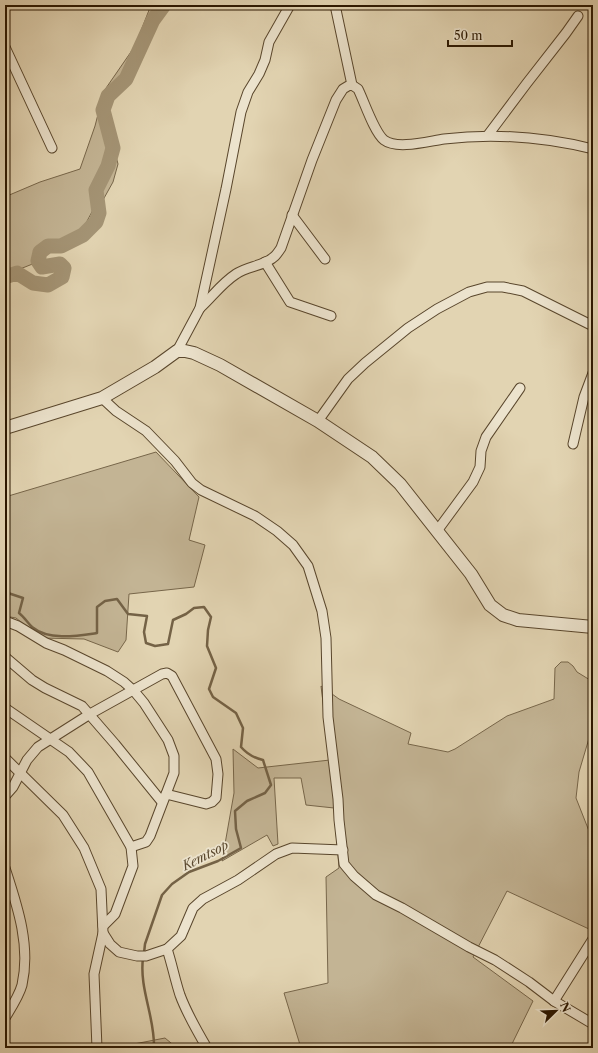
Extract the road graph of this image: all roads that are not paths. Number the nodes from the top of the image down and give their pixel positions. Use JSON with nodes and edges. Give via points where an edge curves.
{"nodes":[{"id":1,"x":290,"y":5,"type":"edge"},
{"id":2,"x":335,"y":5,"type":"edge"},
{"id":3,"x":578,"y":16,"type":"dead end"},
{"id":4,"x":5,"y":47,"type":"edge"},
{"id":5,"x":352,"y":85,"type":"junction"},
{"id":6,"x":488,"y":136,"type":"junction"},
{"id":7,"x":52,"y":148,"type":"dead end"},
{"id":8,"x":593,"y":149,"type":"edge"},
{"id":9,"x":292,"y":215,"type":"junction"},
{"id":10,"x":325,"y":259,"type":"dead end"},
{"id":11,"x":265,"y":262,"type":"junction"},
{"id":12,"x":200,"y":308,"type":"junction"},
{"id":13,"x":331,"y":316,"type":"dead end"},
{"id":14,"x":593,"y":326,"type":"edge"},
{"id":15,"x":177,"y":352,"type":"junction"},
{"id":16,"x":593,"y":373,"type":"edge"},
{"id":17,"x":520,"y":388,"type":"dead end"},
{"id":18,"x":102,"y":398,"type":"junction"},
{"id":19,"x":318,"y":421,"type":"junction"},
{"id":20,"x":5,"y":428,"type":"edge"},
{"id":21,"x":573,"y":444,"type":"dead end"},
{"id":22,"x":437,"y":531,"type":"junction"},
{"id":23,"x":5,"y":621,"type":"edge"},
{"id":24,"x":593,"y":627,"type":"edge"},
{"id":25,"x":5,"y":657,"type":"edge"},
{"id":26,"x":134,"y":691,"type":"junction"},
{"id":27,"x":5,"y":708,"type":"edge"},
{"id":28,"x":90,"y":714,"type":"junction"},
{"id":29,"x":51,"y":738,"type":"junction"},
{"id":30,"x":5,"y":758,"type":"edge"},
{"id":31,"x":19,"y":772,"type":"junction"},
{"id":32,"x":5,"y":796,"type":"edge"},
{"id":33,"x":164,"y":798,"type":"junction"},
{"id":34,"x":131,"y":847,"type":"junction"},
{"id":35,"x":343,"y":850,"type":"junction"},
{"id":36,"x":5,"y":868,"type":"edge"},
{"id":37,"x":103,"y":930,"type":"junction"},
{"id":38,"x":593,"y":939,"type":"edge"},
{"id":39,"x":166,"y":949,"type":"junction"},
{"id":40,"x":554,"y":1001,"type":"junction"},
{"id":41,"x":5,"y":1018,"type":"edge"},
{"id":42,"x":593,"y":1024,"type":"edge"},
{"id":43,"x":97,"y":1048,"type":"edge"},
{"id":44,"x":207,"y":1048,"type":"edge"}],
"edges":[{"from":1,"to":12,"type":"street","via":[[269,42],[265,60],[248,92],[241,112]]},
{"from":2,"to":5,"type":"street"},
{"from":3,"to":6,"type":"street"},
{"from":4,"to":7,"type":"street"},
{"from":5,"to":6,"type":"street","via":[[358,88],[378,134],[385,141],[394,144],[416,144]]},
{"from":5,"to":9,"type":"street","via":[[343,89],[336,100]]},
{"from":6,"to":8,"type":"street","via":[[523,136]]},
{"from":9,"to":10,"type":"street"},
{"from":9,"to":11,"type":"street","via":[[280,248],[275,256]]},
{"from":11,"to":12,"type":"street","via":[[236,274]]},
{"from":11,"to":13,"type":"street","via":[[290,302]]},
{"from":12,"to":15,"type":"street"},
{"from":14,"to":19,"type":"street","via":[[523,292],[503,287],[488,287],[469,292],[408,328],[365,363],[348,379]]},
{"from":15,"to":18,"type":"street"},
{"from":15,"to":19,"type":"street","via":[[194,353],[220,365]]},
{"from":16,"to":21,"type":"street","via":[[584,397]]},
{"from":17,"to":22,"type":"street","via":[[486,437],[480,466],[473,482]]},
{"from":18,"to":20,"type":"street"},
{"from":18,"to":35,"type":"street","via":[[146,431],[192,483],[278,531],[293,545],[308,566],[322,611],[326,638],[328,717]]},
{"from":19,"to":22,"type":"street","via":[[372,457],[400,484]]},
{"from":22,"to":24,"type":"street","via":[[471,574],[490,605],[503,615],[518,620]]},
{"from":23,"to":26,"type":"street","via":[[107,671]]},
{"from":25,"to":28,"type":"street","via":[[32,680],[82,706]]},
{"from":26,"to":28,"type":"street"},
{"from":26,"to":33,"type":"street","via":[[168,740],[174,756],[174,773]]},
{"from":26,"to":33,"type":"street","via":[[162,674],[172,676],[216,759],[216,798],[212,802],[206,804]]},
{"from":27,"to":29,"type":"street"},
{"from":28,"to":29,"type":"street"},
{"from":28,"to":33,"type":"street"},
{"from":29,"to":31,"type":"street","via":[[38,747]]},
{"from":29,"to":34,"type":"street","via":[[88,772]]},
{"from":30,"to":31,"type":"street"},
{"from":31,"to":32,"type":"street","via":[[13,787]]},
{"from":31,"to":37,"type":"street","via":[[63,815],[84,848],[101,889]]},
{"from":33,"to":34,"type":"street","via":[[146,842]]},
{"from":34,"to":37,"type":"street","via":[[133,866],[115,914]]},
{"from":35,"to":39,"type":"street","via":[[292,848],[276,854],[238,880],[203,899],[193,908],[181,936]]},
{"from":35,"to":40,"type":"street","via":[[344,864],[376,895],[495,960]]},
{"from":36,"to":41,"type":"street","via":[[24,936],[26,961],[22,986]]},
{"from":37,"to":39,"type":"street","via":[[110,944],[119,952],[146,956]]},
{"from":37,"to":43,"type":"street","via":[[94,974]]},
{"from":38,"to":40,"type":"street"},
{"from":39,"to":44,"type":"street","via":[[188,1016]]},
{"from":40,"to":42,"type":"street"}]}
